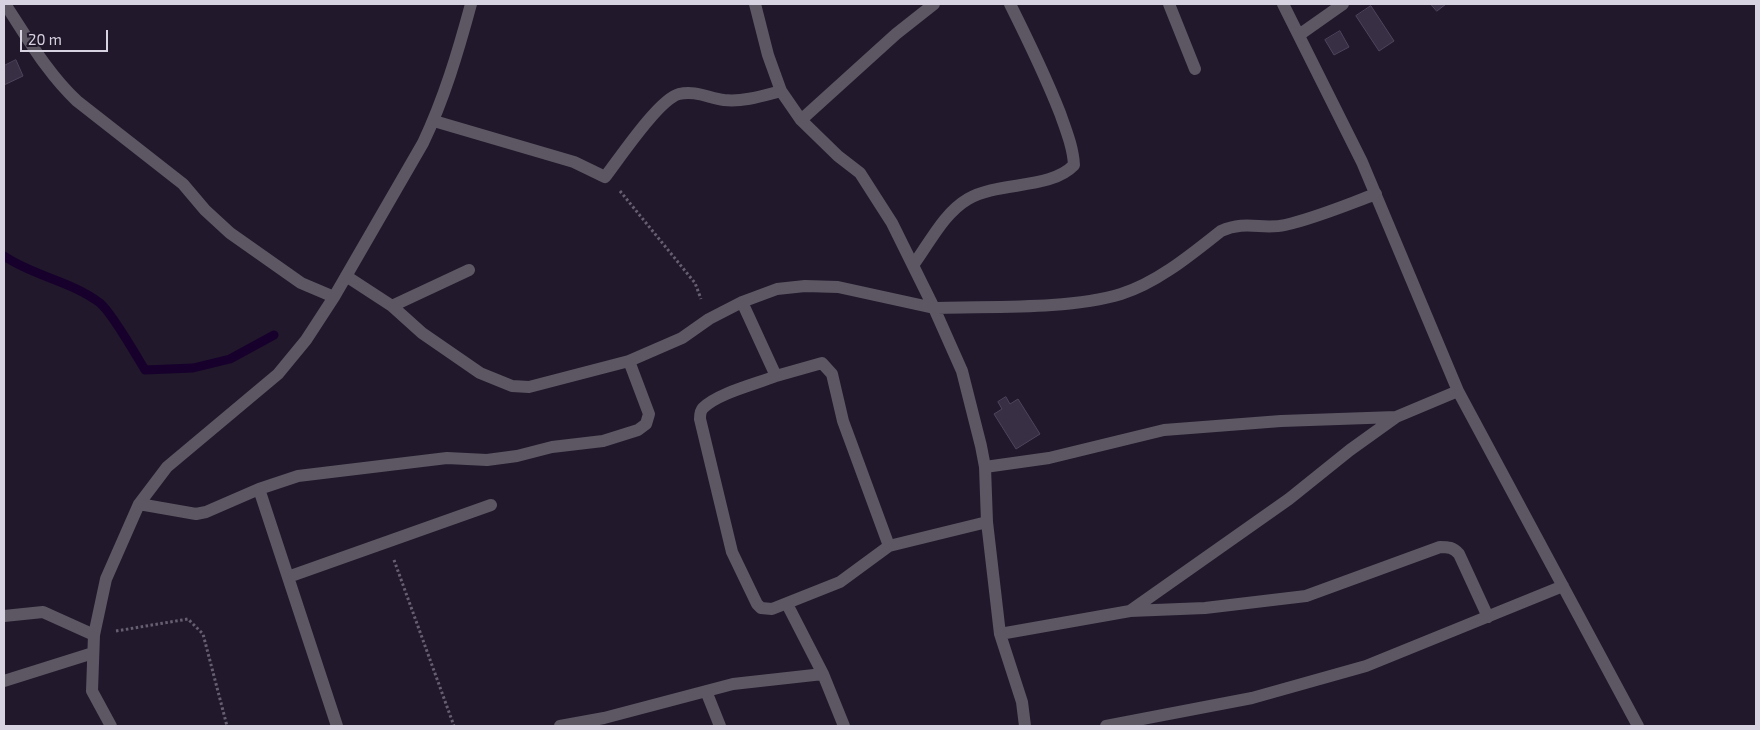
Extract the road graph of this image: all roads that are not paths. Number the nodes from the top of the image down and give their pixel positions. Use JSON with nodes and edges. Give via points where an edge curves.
{"nodes":[{"id":1,"x":4,"y":4,"type":"edge"},
{"id":2,"x":471,"y":4,"type":"edge"},
{"id":3,"x":755,"y":4,"type":"edge"},
{"id":4,"x":934,"y":4,"type":"edge"},
{"id":5,"x":1010,"y":4,"type":"edge"},
{"id":6,"x":1169,"y":4,"type":"edge"},
{"id":7,"x":1283,"y":4,"type":"edge"},
{"id":8,"x":1344,"y":4,"type":"edge"},
{"id":9,"x":1299,"y":35,"type":"junction"},
{"id":10,"x":1195,"y":69,"type":"dead end"},
{"id":11,"x":781,"y":92,"type":"junction"},
{"id":12,"x":801,"y":120,"type":"junction"},
{"id":13,"x":434,"y":121,"type":"junction"},
{"id":14,"x":1376,"y":194,"type":"junction"},
{"id":15,"x":914,"y":264,"type":"junction"},
{"id":16,"x":469,"y":270,"type":"dead end"},
{"id":17,"x":346,"y":276,"type":"junction"},
{"id":18,"x":334,"y":297,"type":"junction"},
{"id":19,"x":742,"y":302,"type":"junction"},
{"id":20,"x":392,"y":306,"type":"junction"},
{"id":21,"x":934,"y":308,"type":"junction"},
{"id":22,"x":629,"y":361,"type":"junction"},
{"id":23,"x":776,"y":376,"type":"junction"},
{"id":24,"x":1458,"y":391,"type":"junction"},
{"id":25,"x":1396,"y":417,"type":"junction"},
{"id":26,"x":986,"y":467,"type":"junction"},
{"id":27,"x":259,"y":488,"type":"junction"},
{"id":28,"x":139,"y":504,"type":"junction"},
{"id":29,"x":491,"y":506,"type":"dead end"},
{"id":30,"x":987,"y":522,"type":"junction"},
{"id":31,"x":889,"y":546,"type":"junction"},
{"id":32,"x":288,"y":577,"type":"junction"},
{"id":33,"x":1563,"y":586,"type":"junction"},
{"id":34,"x":787,"y":604,"type":"junction"},
{"id":35,"x":1130,"y":611,"type":"junction"},
{"id":36,"x":4,"y":616,"type":"edge"},
{"id":37,"x":1488,"y":617,"type":"junction"},
{"id":38,"x":1000,"y":634,"type":"junction"},
{"id":39,"x":94,"y":635,"type":"junction"},
{"id":40,"x":93,"y":654,"type":"junction"},
{"id":41,"x":823,"y":674,"type":"junction"},
{"id":42,"x":4,"y":681,"type":"edge"},
{"id":43,"x":706,"y":691,"type":"junction"},
{"id":44,"x":606,"y":722,"type":"edge"},
{"id":45,"x":111,"y":726,"type":"edge"},
{"id":46,"x":337,"y":726,"type":"edge"},
{"id":47,"x":560,"y":726,"type":"edge"},
{"id":48,"x":720,"y":726,"type":"edge"},
{"id":49,"x":844,"y":726,"type":"edge"},
{"id":50,"x":1025,"y":726,"type":"edge"},
{"id":51,"x":1106,"y":726,"type":"edge"},
{"id":52,"x":1638,"y":726,"type":"edge"}],
"edges":[{"from":1,"to":18,"type":"street","via":[[62,88],[183,184],[204,210],[230,232],[301,282]]},
{"from":2,"to":13,"type":"street"},
{"from":3,"to":11,"type":"street"},
{"from":4,"to":12,"type":"street"},
{"from":5,"to":15,"type":"street","via":[[1044,72],[1074,154],[1074,165],[1054,178],[970,197],[957,206]]},
{"from":6,"to":10,"type":"street"},
{"from":7,"to":9,"type":"street"},
{"from":8,"to":9,"type":"street"},
{"from":9,"to":14,"type":"street"},
{"from":11,"to":12,"type":"street"},
{"from":11,"to":13,"type":"street","via":[[743,100],[724,100],[698,93],[679,94],[664,102],[605,176],[574,162]]},
{"from":12,"to":15,"type":"street","via":[[860,173]]},
{"from":13,"to":17,"type":"street"},
{"from":14,"to":21,"type":"street","via":[[1282,226],[1233,225],[1152,280],[1121,294],[1072,302]]},
{"from":14,"to":24,"type":"street"},
{"from":15,"to":21,"type":"street"},
{"from":16,"to":20,"type":"street"},
{"from":17,"to":18,"type":"street"},
{"from":17,"to":20,"type":"street"},
{"from":18,"to":28,"type":"street","via":[[306,340],[278,374],[167,466]]},
{"from":19,"to":21,"type":"street","via":[[778,290],[805,286],[838,287]]},
{"from":19,"to":22,"type":"street","via":[[682,338]]},
{"from":19,"to":23,"type":"street"},
{"from":20,"to":22,"type":"street","via":[[422,333],[480,373],[512,386],[529,387]]},
{"from":21,"to":26,"type":"street","via":[[962,371]]},
{"from":22,"to":27,"type":"street","via":[[649,414],[646,424],[638,430],[517,456],[487,460],[447,458],[298,476]]},
{"from":23,"to":31,"type":"street","via":[[822,363],[830,369],[843,421]]},
{"from":23,"to":34,"type":"street","via":[[702,408],[700,419],[732,552],[761,608],[772,609]]},
{"from":24,"to":25,"type":"street"},
{"from":24,"to":33,"type":"street"},
{"from":25,"to":26,"type":"street","via":[[1164,430],[1049,458]]},
{"from":25,"to":35,"type":"street","via":[[1289,500]]},
{"from":26,"to":30,"type":"street"},
{"from":27,"to":28,"type":"street","via":[[196,514]]},
{"from":27,"to":32,"type":"street"},
{"from":28,"to":39,"type":"street","via":[[106,579]]},
{"from":29,"to":32,"type":"street"},
{"from":30,"to":31,"type":"street"},
{"from":30,"to":38,"type":"street"},
{"from":31,"to":34,"type":"street","via":[[840,582]]},
{"from":32,"to":46,"type":"street"},
{"from":33,"to":37,"type":"street"},
{"from":33,"to":52,"type":"street"},
{"from":34,"to":41,"type":"street"},
{"from":35,"to":37,"type":"street","via":[[1205,608],[1306,596],[1440,547],[1448,547],[1459,554]]},
{"from":35,"to":38,"type":"street"},
{"from":36,"to":39,"type":"street","via":[[43,612]]},
{"from":37,"to":51,"type":"street","via":[[1366,666],[1252,698]]},
{"from":38,"to":50,"type":"street","via":[[1022,702]]},
{"from":39,"to":40,"type":"street"},
{"from":40,"to":42,"type":"street"},
{"from":40,"to":45,"type":"street","via":[[92,691]]},
{"from":41,"to":43,"type":"street","via":[[733,684]]},
{"from":41,"to":49,"type":"street"},
{"from":43,"to":44,"type":"street"},
{"from":43,"to":48,"type":"street"},
{"from":44,"to":47,"type":"street"}]}
